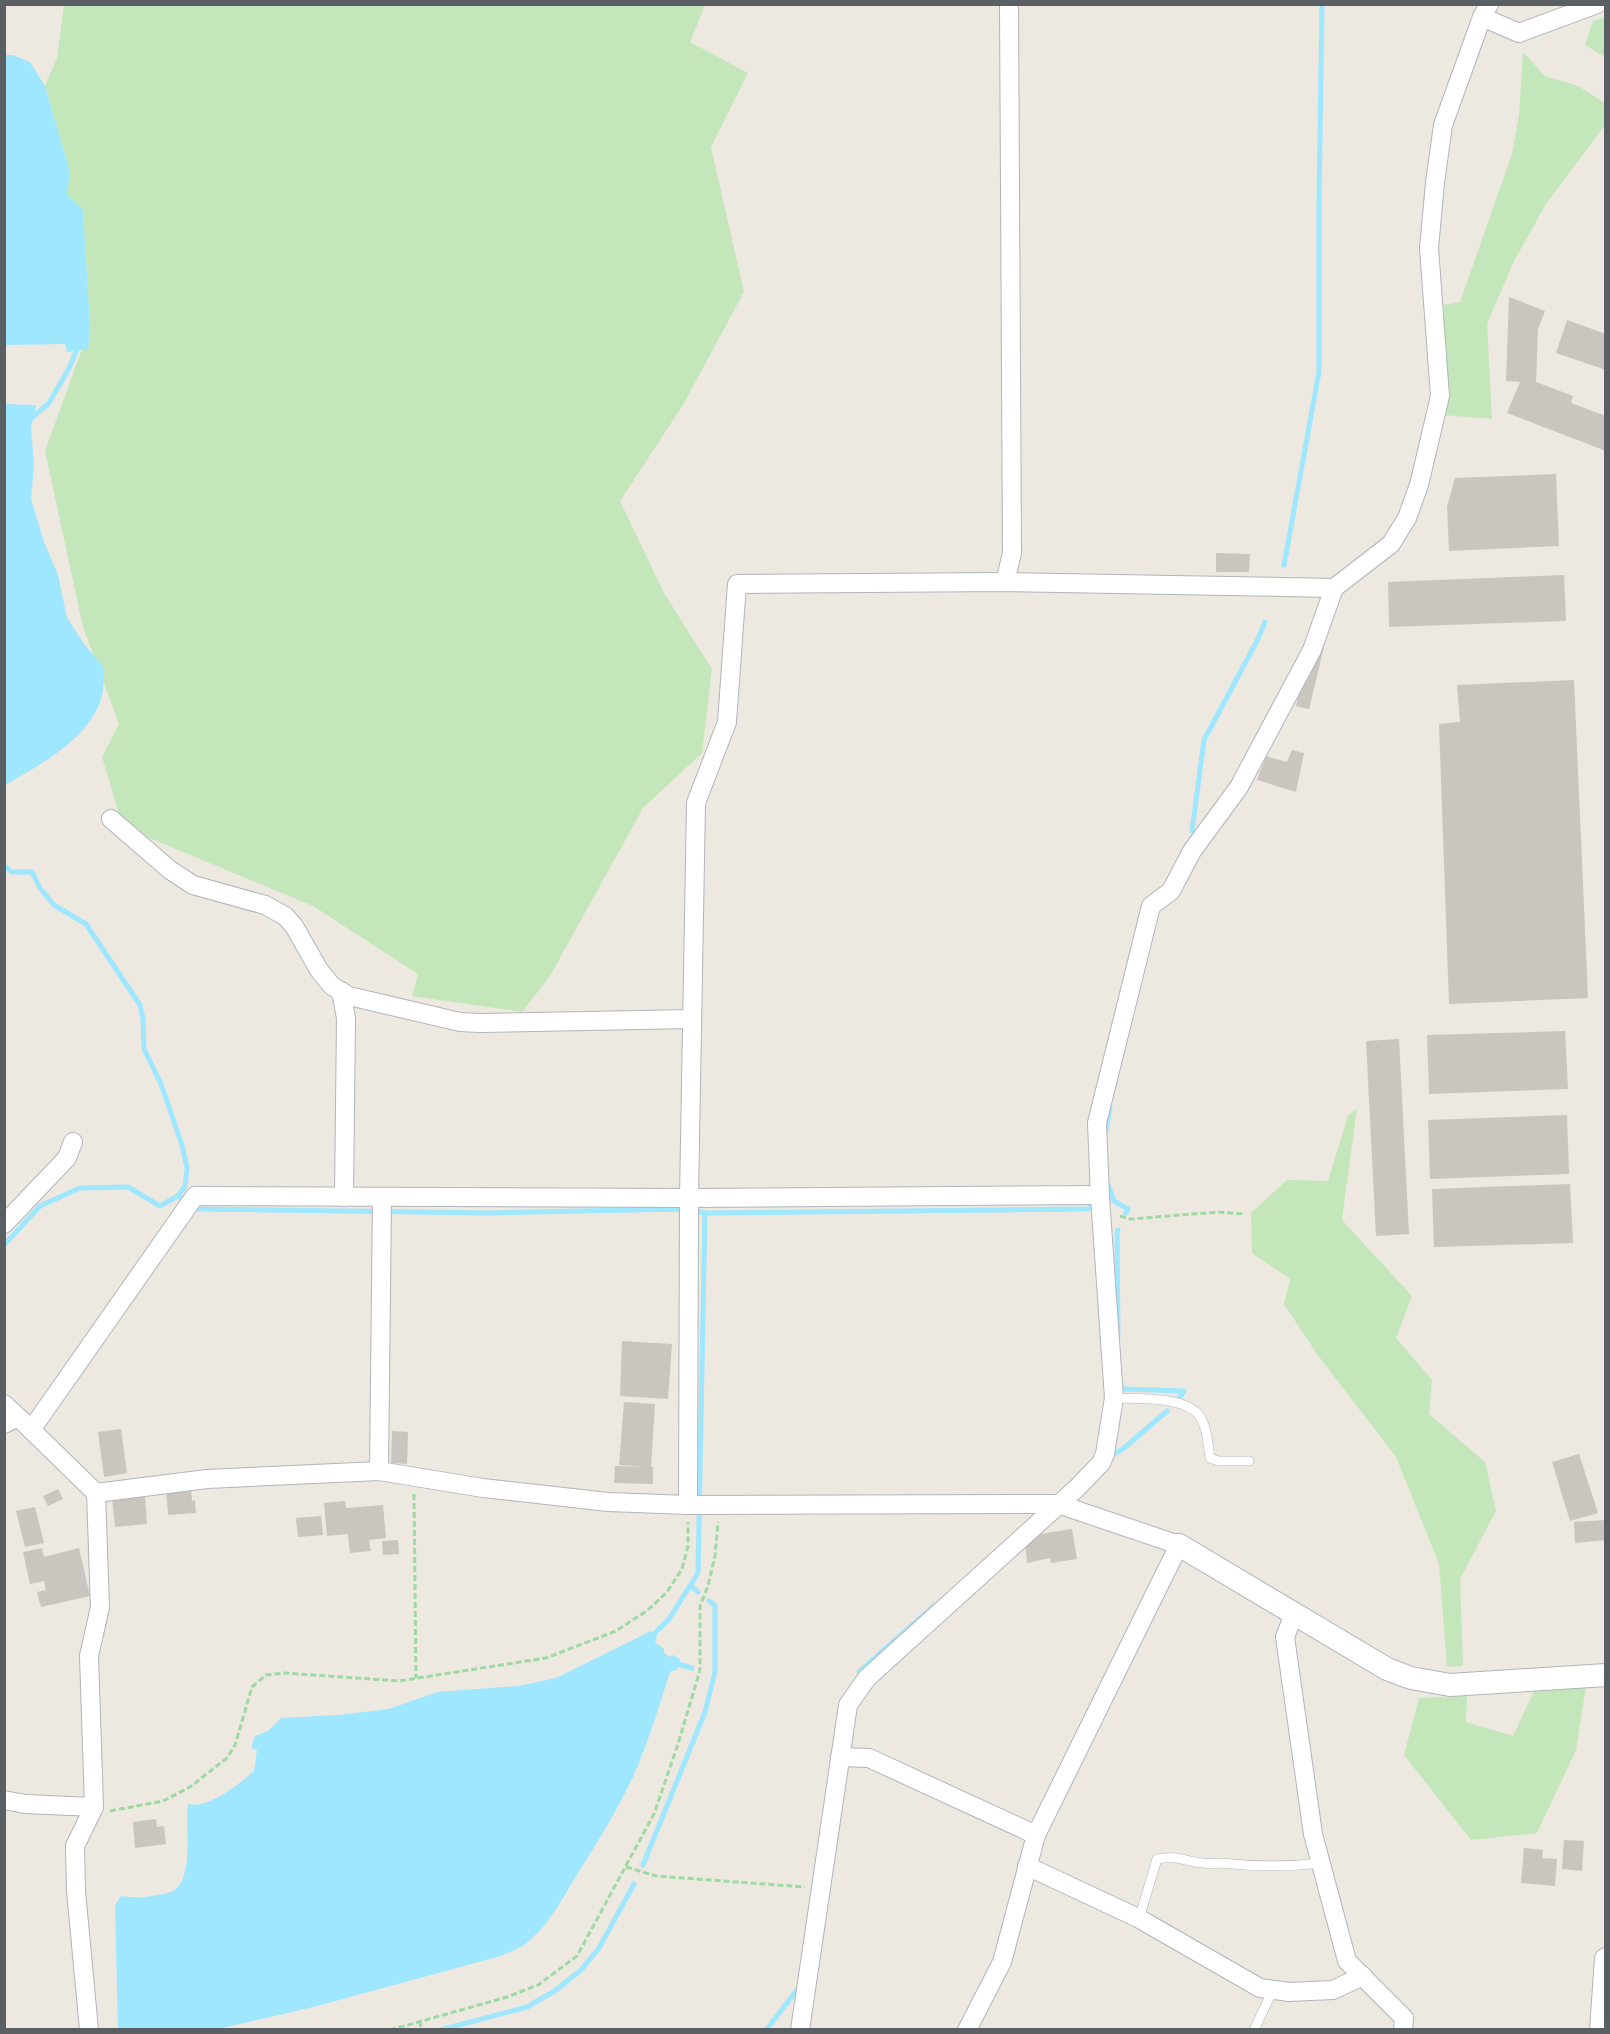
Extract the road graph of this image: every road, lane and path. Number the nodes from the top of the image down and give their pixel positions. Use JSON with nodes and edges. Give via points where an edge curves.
{"nodes":[{"id":1,"x":1009,"y":4,"type":"edge"},
{"id":2,"x":1597,"y":4,"type":"edge"},
{"id":3,"x":1486,"y":11,"type":"edge"},
{"id":4,"x":1005,"y":582,"type":"junction"},
{"id":5,"x":1334,"y":588,"type":"junction"},
{"id":6,"x":111,"y":819,"type":"dead end"},
{"id":7,"x":341,"y":991,"type":"junction"},
{"id":8,"x":692,"y":1019,"type":"junction"},
{"id":9,"x":73,"y":1142,"type":"dead end"},
{"id":10,"x":344,"y":1197,"type":"junction"},
{"id":11,"x":382,"y":1197,"type":"junction"},
{"id":12,"x":689,"y":1198,"type":"junction"},
{"id":13,"x":1100,"y":1202,"type":"junction"},
{"id":14,"x":1244,"y":1214,"type":"dead end"},
{"id":15,"x":4,"y":1224,"type":"edge"},
{"id":16,"x":1114,"y":1398,"type":"junction"},
{"id":17,"x":4,"y":1404,"type":"edge"},
{"id":18,"x":18,"y":1423,"type":"edge"},
{"id":19,"x":1249,"y":1461,"type":"dead end"},
{"id":20,"x":379,"y":1471,"type":"junction"},
{"id":21,"x":414,"y":1477,"type":"junction"},
{"id":22,"x":96,"y":1493,"type":"junction"},
{"id":23,"x":688,"y":1504,"type":"junction"},
{"id":24,"x":720,"y":1504,"type":"junction"},
{"id":25,"x":1058,"y":1504,"type":"junction"},
{"id":26,"x":1179,"y":1545,"type":"junction"},
{"id":27,"x":1294,"y":1614,"type":"junction"},
{"id":28,"x":1605,"y":1675,"type":"edge"},
{"id":29,"x":416,"y":1678,"type":"junction"},
{"id":30,"x":846,"y":1757,"type":"junction"},
{"id":31,"x":4,"y":1800,"type":"edge"},
{"id":32,"x":94,"y":1807,"type":"junction"},
{"id":33,"x":1036,"y":1834,"type":"junction"},
{"id":34,"x":1322,"y":1863,"type":"junction"},
{"id":35,"x":1027,"y":1866,"type":"junction"},
{"id":36,"x":626,"y":1867,"type":"junction"},
{"id":37,"x":821,"y":1888,"type":"junction"},
{"id":38,"x":1140,"y":1919,"type":"junction"},
{"id":39,"x":1605,"y":1959,"type":"edge"},
{"id":40,"x":1363,"y":1976,"type":"junction"},
{"id":41,"x":1273,"y":1990,"type":"junction"},
{"id":42,"x":419,"y":2021,"type":"junction"},
{"id":43,"x":89,"y":2030,"type":"edge"},
{"id":44,"x":390,"y":2030,"type":"edge"},
{"id":45,"x":422,"y":2030,"type":"edge"},
{"id":46,"x":801,"y":2030,"type":"edge"},
{"id":47,"x":967,"y":2030,"type":"edge"},
{"id":48,"x":1254,"y":2030,"type":"edge"},
{"id":49,"x":1403,"y":2030,"type":"edge"},
{"id":50,"x":1600,"y":2030,"type":"edge"}],
"edges":[{"from":1,"to":4,"type":"street","via":[[1012,553]]},
{"from":2,"to":3,"type":"street","via":[[1519,33]]},
{"from":3,"to":5,"type":"street","via":[[1443,125],[1429,248],[1440,396],[1419,485],[1407,518],[1391,544]]},
{"from":4,"to":5,"type":"street"},
{"from":4,"to":8,"type":"street","via":[[737,584],[727,722],[696,803]]},
{"from":5,"to":13,"type":"street","via":[[1312,650],[1239,787],[1192,851],[1171,891],[1151,906],[1098,1122]]},
{"from":6,"to":7,"type":"street","via":[[193,885],[265,905],[285,916],[319,970]]},
{"from":7,"to":8,"type":"street","via":[[459,1022]]},
{"from":7,"to":10,"type":"street","via":[[346,1018]]},
{"from":8,"to":12,"type":"street"},
{"from":9,"to":15,"type":"street","via":[[67,1158]]},
{"from":10,"to":11,"type":"street"},
{"from":10,"to":18,"type":"street","via":[[195,1196]]},
{"from":11,"to":12,"type":"street"},
{"from":11,"to":20,"type":"street"},
{"from":12,"to":13,"type":"street"},
{"from":12,"to":23,"type":"street"},
{"from":13,"to":14,"type":"path","via":[[1130,1219],[1218,1212]]},
{"from":13,"to":16,"type":"street"},
{"from":16,"to":19,"type":"lane","via":[[1185,1405],[1202,1421],[1210,1458]]},
{"from":16,"to":25,"type":"street","via":[[1103,1459]]},
{"from":17,"to":18,"type":"street"},
{"from":18,"to":22,"type":"street"},
{"from":20,"to":21,"type":"street"},
{"from":20,"to":22,"type":"street","via":[[207,1479]]},
{"from":21,"to":23,"type":"street","via":[[608,1502]]},
{"from":21,"to":29,"type":"path"},
{"from":22,"to":32,"type":"street","via":[[100,1607],[89,1656]]},
{"from":23,"to":24,"type":"street"},
{"from":23,"to":29,"type":"path","via":[[688,1546],[682,1569],[667,1592],[648,1610],[616,1631],[546,1658]]},
{"from":24,"to":25,"type":"street"},
{"from":24,"to":36,"type":"path","via":[[716,1556],[700,1606],[700,1670],[654,1814]]},
{"from":25,"to":26,"type":"street"},
{"from":25,"to":30,"type":"street","via":[[867,1678],[848,1705]]},
{"from":26,"to":27,"type":"street"},
{"from":26,"to":33,"type":"street"},
{"from":27,"to":28,"type":"street","via":[[1387,1669],[1411,1678],[1450,1685]]},
{"from":27,"to":34,"type":"street","via":[[1285,1637],[1313,1834]]},
{"from":29,"to":32,"type":"path","via":[[399,1681],[284,1673],[266,1676],[252,1687],[235,1745],[227,1758],[190,1787],[163,1801],[112,1812]]},
{"from":30,"to":33,"type":"street","via":[[869,1758]]},
{"from":30,"to":37,"type":"street"},
{"from":31,"to":32,"type":"street"},
{"from":32,"to":43,"type":"street","via":[[75,1846]]},
{"from":33,"to":35,"type":"street"},
{"from":34,"to":38,"type":"lane","via":[[1250,1867],[1204,1864],[1169,1856],[1157,1859]]},
{"from":34,"to":40,"type":"street","via":[[1347,1961]]},
{"from":35,"to":38,"type":"street"},
{"from":35,"to":47,"type":"street","via":[[1002,1962]]},
{"from":36,"to":37,"type":"path","via":[[656,1876]]},
{"from":36,"to":42,"type":"path","via":[[577,1956],[538,1985]]},
{"from":37,"to":46,"type":"street"},
{"from":38,"to":41,"type":"street","via":[[1260,1988]]},
{"from":39,"to":50,"type":"street"},
{"from":40,"to":41,"type":"street","via":[[1334,1990]]},
{"from":40,"to":49,"type":"street","via":[[1404,2018]]},
{"from":41,"to":48,"type":"lane"},
{"from":42,"to":44,"type":"path"},
{"from":42,"to":45,"type":"path"}]}
